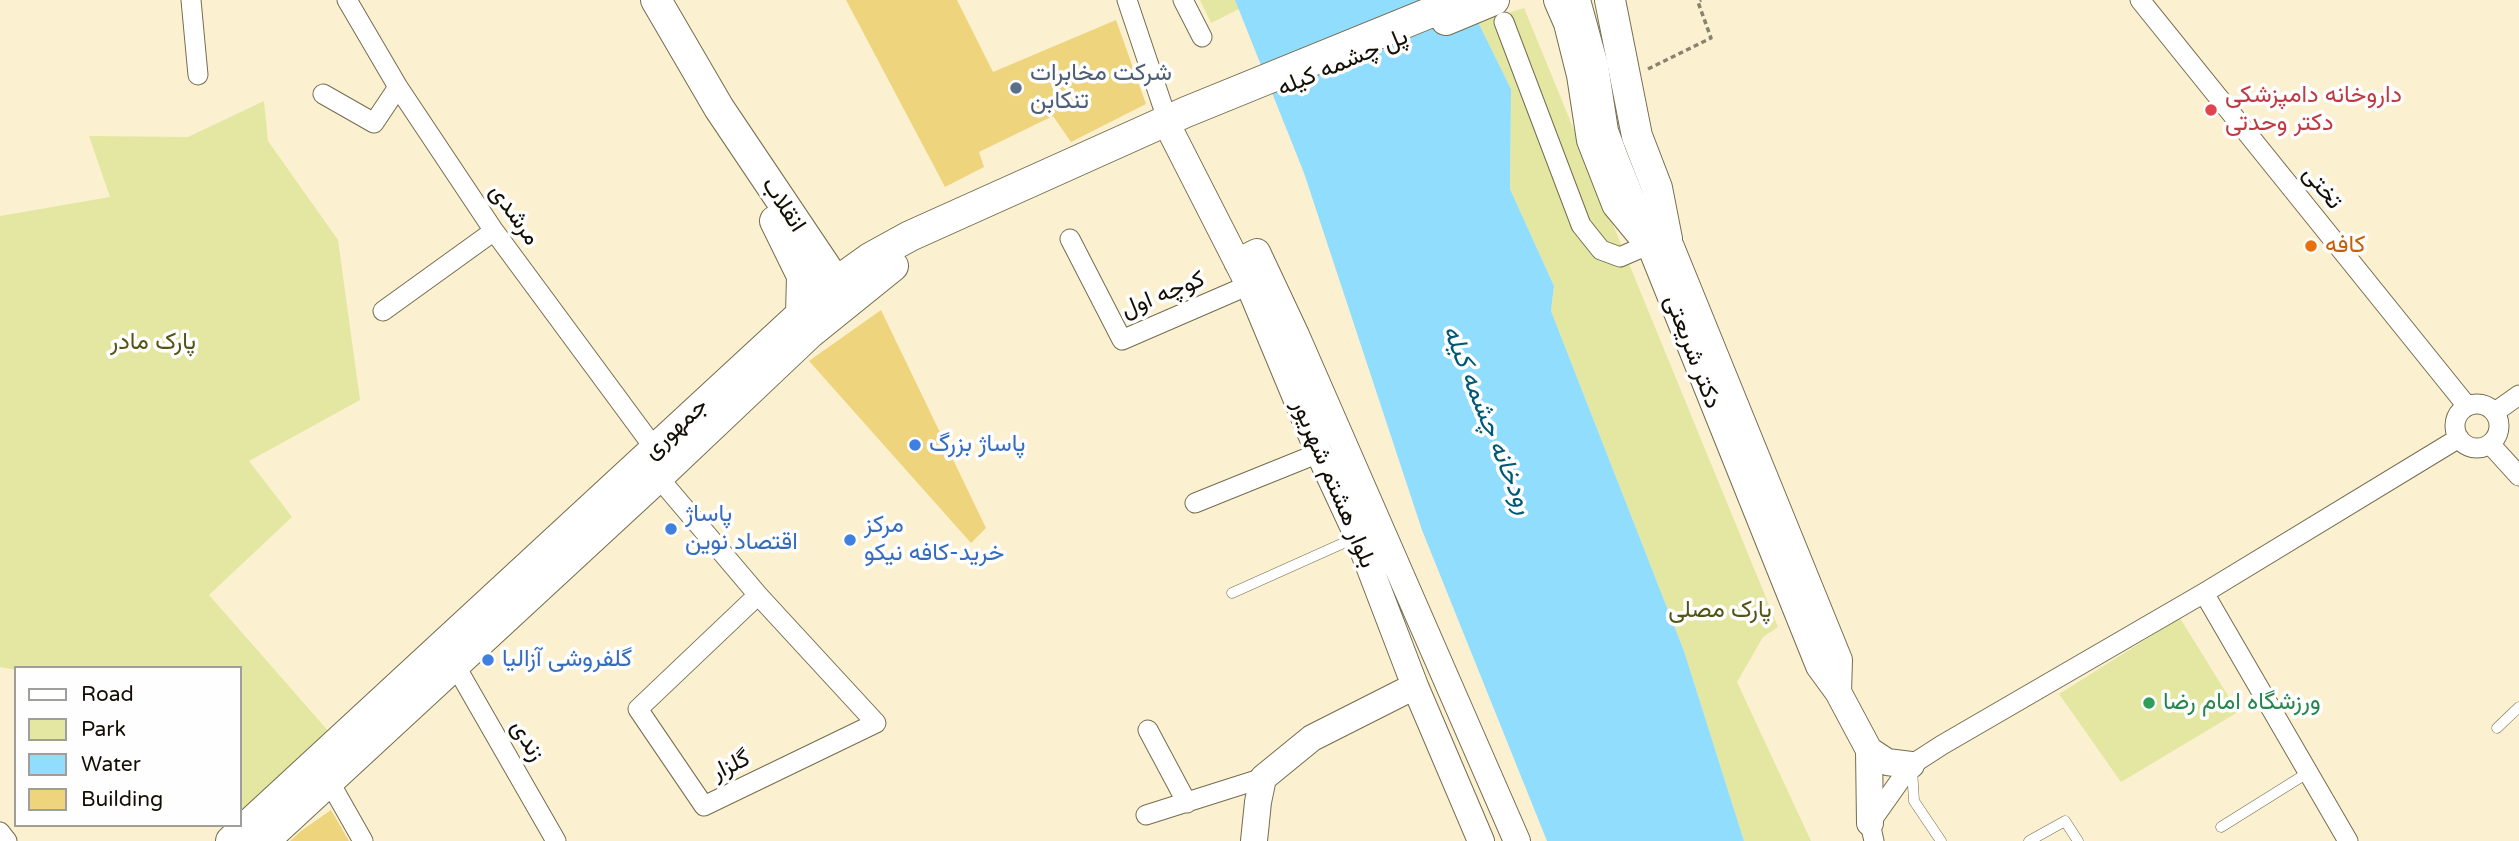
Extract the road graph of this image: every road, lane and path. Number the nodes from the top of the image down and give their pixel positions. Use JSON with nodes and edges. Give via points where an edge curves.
{"nodes":[{"id":1,"x":191,"y":0,"type":"edge"},
{"id":2,"x":346,"y":0,"type":"edge"},
{"id":3,"x":656,"y":0,"type":"edge"},
{"id":4,"x":1127,"y":0,"type":"edge"},
{"id":5,"x":1183,"y":0,"type":"edge"},
{"id":6,"x":1461,"y":0,"type":"edge"},
{"id":7,"x":1559,"y":0,"type":"edge"},
{"id":8,"x":1577,"y":0,"type":"edge"},
{"id":9,"x":1592,"y":0,"type":"edge"},
{"id":10,"x":1610,"y":0,"type":"edge"},
{"id":11,"x":1701,"y":0,"type":"edge"},
{"id":12,"x":2140,"y":0,"type":"edge"},
{"id":13,"x":1499,"y":11,"type":"edge"},
{"id":14,"x":1202,"y":37,"type":"dead end"},
{"id":15,"x":198,"y":75,"type":"dead end"},
{"id":16,"x":1626,"y":79,"type":"junction"},
{"id":17,"x":398,"y":87,"type":"junction"},
{"id":18,"x":323,"y":94,"type":"dead end"},
{"id":19,"x":719,"y":108,"type":"junction"},
{"id":20,"x":1179,"y":123,"type":"junction"},
{"id":21,"x":494,"y":231,"type":"junction"},
{"id":22,"x":1070,"y":239,"type":"dead end"},
{"id":23,"x":1659,"y":241,"type":"junction"},
{"id":24,"x":1248,"y":266,"type":"junction"},
{"id":25,"x":842,"y":292,"type":"junction"},
{"id":26,"x":383,"y":311,"type":"dead end"},
{"id":27,"x":801,"y":315,"type":"junction"},
{"id":28,"x":2519,"y":395,"type":"edge"},
{"id":29,"x":2467,"y":406,"type":"junction"},
{"id":30,"x":2495,"y":412,"type":"junction"},
{"id":31,"x":2459,"y":438,"type":"junction"},
{"id":32,"x":2490,"y":444,"type":"junction"},
{"id":33,"x":1319,"y":453,"type":"junction"},
{"id":34,"x":657,"y":463,"type":"junction"},
{"id":35,"x":2519,"y":477,"type":"edge"},
{"id":36,"x":1195,"y":503,"type":"dead end"},
{"id":37,"x":1358,"y":537,"type":"junction"},
{"id":38,"x":1232,"y":593,"type":"dead end"},
{"id":39,"x":2204,"y":593,"type":"junction"},
{"id":40,"x":758,"y":594,"type":"junction"},
{"id":41,"x":455,"y":664,"type":"junction"},
{"id":42,"x":1415,"y":685,"type":"junction"},
{"id":43,"x":2519,"y":707,"type":"edge"},
{"id":44,"x":2497,"y":728,"type":"dead end"},
{"id":45,"x":1148,"y":730,"type":"dead end"},
{"id":46,"x":1869,"y":750,"type":"junction"},
{"id":47,"x":1911,"y":765,"type":"junction"},
{"id":48,"x":2309,"y":772,"type":"junction"},
{"id":49,"x":1263,"y":778,"type":"junction"},
{"id":50,"x":329,"y":781,"type":"junction"},
{"id":51,"x":1187,"y":803,"type":"junction"},
{"id":52,"x":1146,"y":816,"type":"dead end"},
{"id":53,"x":2221,"y":827,"type":"dead end"},
{"id":54,"x":0,"y":832,"type":"edge"},
{"id":55,"x":1872,"y":832,"type":"edge"},
{"id":56,"x":7,"y":841,"type":"edge"},
{"id":57,"x":231,"y":841,"type":"edge"},
{"id":58,"x":264,"y":841,"type":"edge"},
{"id":59,"x":363,"y":841,"type":"edge"},
{"id":60,"x":556,"y":841,"type":"edge"},
{"id":61,"x":1254,"y":841,"type":"edge"},
{"id":62,"x":1481,"y":841,"type":"edge"},
{"id":63,"x":1517,"y":841,"type":"edge"},
{"id":64,"x":1941,"y":841,"type":"edge"},
{"id":65,"x":2029,"y":841,"type":"edge"},
{"id":66,"x":2078,"y":841,"type":"edge"},
{"id":67,"x":2348,"y":841,"type":"edge"}],
"edges":[{"from":1,"to":15,"type":"street"},
{"from":2,"to":17,"type":"street","name":"مرشدی"},
{"from":3,"to":19,"type":"main road","name":"انقلاب"},
{"from":4,"to":20,"type":"street"},
{"from":5,"to":14,"type":"street"},
{"from":6,"to":20,"type":"main road","name":"پل چشمه کیله"},
{"from":7,"to":23,"type":"main road","via":[[1582,75],[1592,140],[1617,204]]},
{"from":8,"to":23,"type":"street","name":"دکتر شریعتی","via":[[1595,66],[1605,131]]},
{"from":9,"to":23,"type":"street","name":"دکتر شریعتی","via":[[1620,129]]},
{"from":10,"to":16,"type":"main road"},
{"from":11,"to":16,"type":"path","via":[[1711,38]]},
{"from":12,"to":29,"type":"street","name":"تختی"},
{"from":13,"to":20,"type":"main road","name":"پل چشمه کیله"},
{"from":13,"to":23,"type":"street","via":[[1581,225],[1601,250],[1620,257]]},
{"from":16,"to":23,"type":"main road","via":[[1637,136],[1657,188]]},
{"from":17,"to":18,"type":"street","via":[[374,123]]},
{"from":17,"to":21,"type":"street","name":"مرشدی"},
{"from":19,"to":25,"type":"main road","name":"انقلاب"},
{"from":19,"to":27,"type":"main road","name":"انقلاب","via":[[802,276]]},
{"from":20,"to":24,"type":"street","name":"بلوار هشتم شهریور"},
{"from":20,"to":25,"type":"main road","name":"جمهوری","via":[[910,236],[870,258]]},
{"from":21,"to":26,"type":"street"},
{"from":21,"to":34,"type":"street","name":"مرشدی"},
{"from":22,"to":24,"type":"street","name":"کوچه اول","via":[[1122,340]]},
{"from":23,"to":46,"type":"street","name":"دکتر شریعتی","via":[[1750,470],[1839,660],[1838,692]]},
{"from":24,"to":33,"type":"street","name":"بلوار هشتم شهریور"},
{"from":24,"to":63,"type":"street","name":"بلوار هشتم شهریور","via":[[1307,361]]},
{"from":25,"to":27,"type":"main road","name":"جمهوری"},
{"from":25,"to":34,"type":"main road","name":"جمهوری"},
{"from":27,"to":34,"type":"main road","name":"جمهوری"},
{"from":28,"to":30,"type":"street"},
{"from":29,"to":30,"type":"street","via":[[2483,404]]},
{"from":29,"to":31,"type":"street","via":[[2456,420]]},
{"from":30,"to":32,"type":"street","via":[[2500,426]]},
{"from":31,"to":32,"type":"street","via":[[2470,447]]},
{"from":31,"to":39,"type":"street"},
{"from":32,"to":35,"type":"street"},
{"from":33,"to":36,"type":"street"},
{"from":33,"to":37,"type":"street","name":"بلوار هشتم شهریور"},
{"from":34,"to":40,"type":"street","name":"گلزار"},
{"from":34,"to":41,"type":"main road","name":"جمهوری"},
{"from":34,"to":57,"type":"main road","name":"جمهوری"},
{"from":37,"to":38,"type":"lane"},
{"from":37,"to":42,"type":"street","name":"بلوار هشتم شهریور"},
{"from":39,"to":47,"type":"street"},
{"from":39,"to":48,"type":"street"},
{"from":40,"to":40,"type":"street","name":"گلزار","via":[[876,723],[704,806],[638,709]]},
{"from":41,"to":50,"type":"main road","name":"جمهوری"},
{"from":41,"to":60,"type":"street","name":"زندی"},
{"from":42,"to":49,"type":"street","via":[[1312,738]]},
{"from":42,"to":62,"type":"street","name":"بلوار هشتم شهریور"},
{"from":43,"to":44,"type":"lane"},
{"from":45,"to":51,"type":"street"},
{"from":46,"to":47,"type":"street","via":[[1887,762]]},
{"from":46,"to":55,"type":"street","name":"دکتر شریعتی"},
{"from":47,"to":55,"type":"street"},
{"from":47,"to":64,"type":"lane","via":[[1914,801]]},
{"from":48,"to":53,"type":"lane"},
{"from":48,"to":67,"type":"street"},
{"from":49,"to":51,"type":"street"},
{"from":49,"to":61,"type":"street"},
{"from":50,"to":58,"type":"main road","name":"جمهوری"},
{"from":50,"to":59,"type":"street"},
{"from":51,"to":52,"type":"street"},
{"from":54,"to":56,"type":"street"},
{"from":65,"to":66,"type":"lane","via":[[2065,821]]}]}
